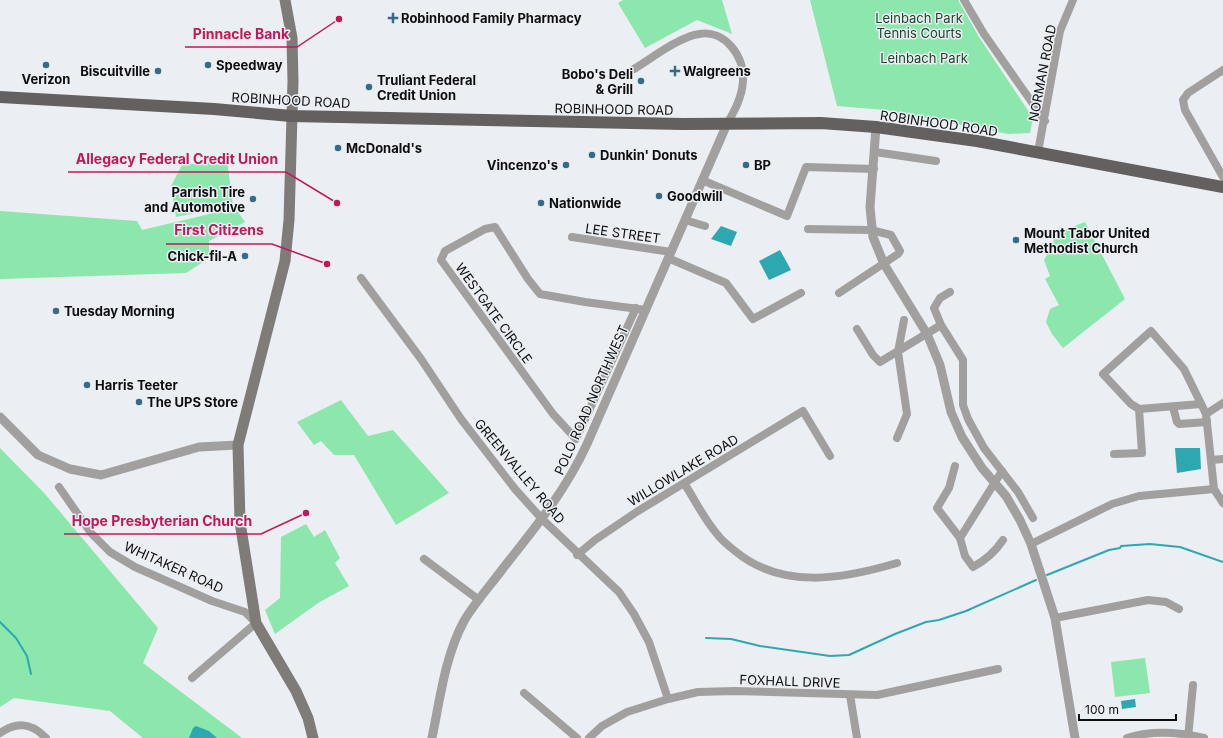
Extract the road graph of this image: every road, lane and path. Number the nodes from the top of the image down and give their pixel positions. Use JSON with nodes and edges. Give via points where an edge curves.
{"nodes":[{"id":1,"x":285,"y":0,"type":"edge"},
{"id":2,"x":964,"y":0,"type":"edge"},
{"id":3,"x":1073,"y":0,"type":"edge"},
{"id":4,"x":634,"y":69,"type":"dead end"},
{"id":5,"x":1223,"y":70,"type":"edge"},
{"id":6,"x":0,"y":97,"type":"edge"},
{"id":7,"x":291,"y":116,"type":"junction"},
{"id":8,"x":1045,"y":121,"type":"junction"},
{"id":9,"x":727,"y":124,"type":"junction"},
{"id":10,"x":876,"y":127,"type":"junction"},
{"id":11,"x":875,"y":152,"type":"junction"},
{"id":12,"x":1038,"y":152,"type":"junction"},
{"id":13,"x":936,"y":161,"type":"dead end"},
{"id":14,"x":874,"y":169,"type":"junction"},
{"id":15,"x":1223,"y":177,"type":"edge"},
{"id":16,"x":702,"y":180,"type":"junction"},
{"id":17,"x":1223,"y":187,"type":"edge"},
{"id":18,"x":685,"y":220,"type":"junction"},
{"id":19,"x":705,"y":226,"type":"dead end"},
{"id":20,"x":808,"y":230,"type":"dead end"},
{"id":21,"x":871,"y":230,"type":"junction"},
{"id":22,"x":572,"y":237,"type":"dead end"},
{"id":23,"x":670,"y":255,"type":"junction"},
{"id":24,"x":884,"y":264,"type":"junction"},
{"id":25,"x":360,"y":278,"type":"dead end"},
{"id":26,"x":950,"y":292,"type":"dead end"},
{"id":27,"x":801,"y":293,"type":"dead end"},
{"id":28,"x":839,"y":293,"type":"dead end"},
{"id":29,"x":641,"y":309,"type":"junction"},
{"id":30,"x":904,"y":320,"type":"dead end"},
{"id":31,"x":941,"y":325,"type":"junction"},
{"id":32,"x":856,"y":329,"type":"dead end"},
{"id":33,"x":927,"y":334,"type":"junction"},
{"id":34,"x":898,"y":352,"type":"junction"},
{"id":35,"x":1223,"y":403,"type":"edge"},
{"id":36,"x":1201,"y":404,"type":"junction"},
{"id":37,"x":1173,"y":407,"type":"junction"},
{"id":38,"x":1139,"y":409,"type":"junction"},
{"id":39,"x":1206,"y":414,"type":"junction"},
{"id":40,"x":0,"y":417,"type":"edge"},
{"id":41,"x":1207,"y":422,"type":"junction"},
{"id":42,"x":897,"y":438,"type":"dead end"},
{"id":43,"x":576,"y":439,"type":"junction"},
{"id":44,"x":587,"y":444,"type":"junction"},
{"id":45,"x":238,"y":445,"type":"junction"},
{"id":46,"x":1114,"y":454,"type":"dead end"},
{"id":47,"x":830,"y":456,"type":"dead end"},
{"id":48,"x":1223,"y":459,"type":"edge"},
{"id":49,"x":1211,"y":460,"type":"junction"},
{"id":50,"x":956,"y":466,"type":"dead end"},
{"id":51,"x":1002,"y":471,"type":"junction"},
{"id":52,"x":995,"y":482,"type":"junction"},
{"id":53,"x":684,"y":483,"type":"junction"},
{"id":54,"x":59,"y":487,"type":"dead end"},
{"id":55,"x":1214,"y":489,"type":"junction"},
{"id":56,"x":1223,"y":503,"type":"edge"},
{"id":57,"x":1033,"y":518,"type":"dead end"},
{"id":58,"x":542,"y":519,"type":"junction"},
{"id":59,"x":960,"y":538,"type":"junction"},
{"id":60,"x":1003,"y":540,"type":"dead end"},
{"id":61,"x":1030,"y":544,"type":"junction"},
{"id":62,"x":577,"y":554,"type":"junction"},
{"id":63,"x":424,"y":559,"type":"dead end"},
{"id":64,"x":897,"y":563,"type":"dead end"},
{"id":65,"x":479,"y":600,"type":"junction"},
{"id":66,"x":1179,"y":609,"type":"dead end"},
{"id":67,"x":1055,"y":618,"type":"junction"},
{"id":68,"x":256,"y":623,"type":"junction"},
{"id":69,"x":998,"y":669,"type":"dead end"},
{"id":70,"x":192,"y":678,"type":"dead end"},
{"id":71,"x":1193,"y":685,"type":"dead end"},
{"id":72,"x":524,"y":693,"type":"dead end"},
{"id":73,"x":850,"y":695,"type":"junction"},
{"id":74,"x":668,"y":699,"type":"junction"},
{"id":75,"x":0,"y":733,"type":"edge"},
{"id":76,"x":1150,"y":736,"type":"edge"},
{"id":77,"x":1188,"y":736,"type":"edge"},
{"id":78,"x":46,"y":738,"type":"edge"},
{"id":79,"x":313,"y":738,"type":"edge"},
{"id":80,"x":432,"y":738,"type":"edge"},
{"id":81,"x":577,"y":738,"type":"edge"},
{"id":82,"x":589,"y":738,"type":"edge"},
{"id":83,"x":856,"y":738,"type":"edge"},
{"id":84,"x":1074,"y":738,"type":"edge"},
{"id":85,"x":1127,"y":738,"type":"edge"},
{"id":86,"x":1204,"y":738,"type":"edge"}],
"edges":[{"from":1,"to":7,"type":"main road","via":[[292,38]]},
{"from":2,"to":8,"type":"street","via":[[984,34]]},
{"from":3,"to":8,"type":"street","name":"NORMAN ROAD","via":[[1060,31]]},
{"from":4,"to":9,"type":"street","via":[[692,36],[706,33],[722,38],[734,49],[743,74],[739,100]]},
{"from":5,"to":15,"type":"street","via":[[1188,93],[1183,100],[1185,110]]},
{"from":6,"to":7,"type":"main road","name":"ROBINHOOD ROAD"},
{"from":7,"to":9,"type":"main road","name":"ROBINHOOD ROAD"},
{"from":7,"to":45,"type":"main road","via":[[289,220],[285,261]]},
{"from":8,"to":12,"type":"street","name":"NORMAN ROAD"},
{"from":9,"to":10,"type":"main road","name":"ROBINHOOD ROAD","via":[[821,123]]},
{"from":9,"to":16,"type":"street","name":"POLO ROAD NORTHWEST"},
{"from":10,"to":11,"type":"street"},
{"from":10,"to":12,"type":"main road","name":"ROBINHOOD ROAD"},
{"from":11,"to":13,"type":"street"},
{"from":11,"to":14,"type":"street"},
{"from":12,"to":17,"type":"main road","name":"ROBINHOOD ROAD"},
{"from":14,"to":16,"type":"street","via":[[806,167],[787,216]]},
{"from":14,"to":21,"type":"street","via":[[870,207]]},
{"from":16,"to":18,"type":"street","name":"POLO ROAD NORTHWEST"},
{"from":18,"to":19,"type":"street"},
{"from":18,"to":23,"type":"street","name":"POLO ROAD NORTHWEST"},
{"from":20,"to":21,"type":"street"},
{"from":21,"to":24,"type":"street"},
{"from":21,"to":24,"type":"street","via":[[891,235],[900,251]]},
{"from":22,"to":23,"type":"street","name":"LEE STREET"},
{"from":23,"to":27,"type":"street","name":"LEE STREET","via":[[726,283],[753,319]]},
{"from":23,"to":29,"type":"street","name":"POLO ROAD NORTHWEST"},
{"from":24,"to":28,"type":"street"},
{"from":24,"to":33,"type":"street"},
{"from":25,"to":58,"type":"street","name":"GREENVALLEY ROAD","via":[[421,359],[461,419],[515,489]]},
{"from":26,"to":31,"type":"street","via":[[940,298],[934,308]]},
{"from":29,"to":43,"type":"street"},
{"from":29,"to":43,"type":"street","name":"WESTGATE CIRCLE","via":[[540,294],[495,227],[485,229],[445,251],[442,260],[553,414]]},
{"from":29,"to":44,"type":"street","name":"POLO ROAD NORTHWEST"},
{"from":30,"to":34,"type":"street"},
{"from":31,"to":33,"type":"street"},
{"from":31,"to":51,"type":"street","via":[[963,360],[963,405],[968,419],[984,448]]},
{"from":32,"to":34,"type":"street","via":[[880,362]]},
{"from":33,"to":34,"type":"street"},
{"from":33,"to":52,"type":"street","via":[[940,365],[952,412],[962,437],[974,457]]},
{"from":34,"to":42,"type":"street","via":[[907,414]]},
{"from":35,"to":39,"type":"street"},
{"from":36,"to":37,"type":"street"},
{"from":36,"to":38,"type":"street","via":[[1184,369],[1151,331],[1103,374]]},
{"from":36,"to":39,"type":"street"},
{"from":37,"to":38,"type":"street"},
{"from":37,"to":41,"type":"street","via":[[1179,424]]},
{"from":38,"to":46,"type":"street","via":[[1142,453]]},
{"from":39,"to":41,"type":"street"},
{"from":40,"to":45,"type":"street","via":[[38,455],[70,469],[101,474],[199,447]]},
{"from":41,"to":49,"type":"street"},
{"from":43,"to":44,"type":"street"},
{"from":44,"to":58,"type":"street","name":"POLO ROAD NORTHWEST","via":[[566,484]]},
{"from":45,"to":68,"type":"main road","via":[[240,522]]},
{"from":47,"to":53,"type":"street","name":"WILLOWLAKE ROAD","via":[[804,411]]},
{"from":48,"to":49,"type":"street"},
{"from":49,"to":55,"type":"street"},
{"from":50,"to":59,"type":"street","via":[[949,488],[937,508]]},
{"from":51,"to":52,"type":"street"},
{"from":51,"to":57,"type":"street"},
{"from":52,"to":59,"type":"street"},
{"from":52,"to":61,"type":"street","via":[[1020,520]]},
{"from":53,"to":62,"type":"street","name":"WILLOWLAKE ROAD","via":[[594,540]]},
{"from":53,"to":64,"type":"street","via":[[718,536],[747,560],[768,571],[794,578],[814,579],[861,574]]},
{"from":54,"to":68,"type":"street","name":"WHITAKER ROAD","via":[[91,533],[110,552],[136,567],[212,601],[245,612]]},
{"from":55,"to":56,"type":"street"},
{"from":55,"to":61,"type":"street","via":[[1132,498],[1112,504]]},
{"from":58,"to":62,"type":"street","name":"GREENVALLEY ROAD"},
{"from":58,"to":65,"type":"street","name":"POLO ROAD NORTHWEST"},
{"from":59,"to":60,"type":"street","via":[[965,556],[973,567],[997,550]]},
{"from":61,"to":67,"type":"street"},
{"from":62,"to":74,"type":"street","name":"GREENVALLEY ROAD","via":[[619,592],[634,614],[649,642]]},
{"from":63,"to":65,"type":"street"},
{"from":65,"to":80,"type":"street","name":"POLO ROAD NORTHWEST","via":[[462,626],[451,653]]},
{"from":66,"to":67,"type":"street","via":[[1166,602],[1148,600]]},
{"from":67,"to":84,"type":"street"},
{"from":68,"to":70,"type":"street"},
{"from":68,"to":79,"type":"main road","via":[[296,691],[308,718]]},
{"from":69,"to":73,"type":"street","name":"FOXHALL DRIVE","via":[[877,695]]},
{"from":71,"to":77,"type":"street"},
{"from":72,"to":81,"type":"street"},
{"from":73,"to":74,"type":"street","name":"FOXHALL DRIVE","via":[[734,691],[698,692]]},
{"from":73,"to":83,"type":"street"},
{"from":74,"to":82,"type":"street","name":"FOXHALL DRIVE","via":[[627,712],[602,726]]},
{"from":75,"to":78,"type":"street","via":[[15,726],[28,726],[38,729]]},
{"from":76,"to":77,"type":"street"},
{"from":76,"to":85,"type":"street"},
{"from":77,"to":86,"type":"street"}]}
